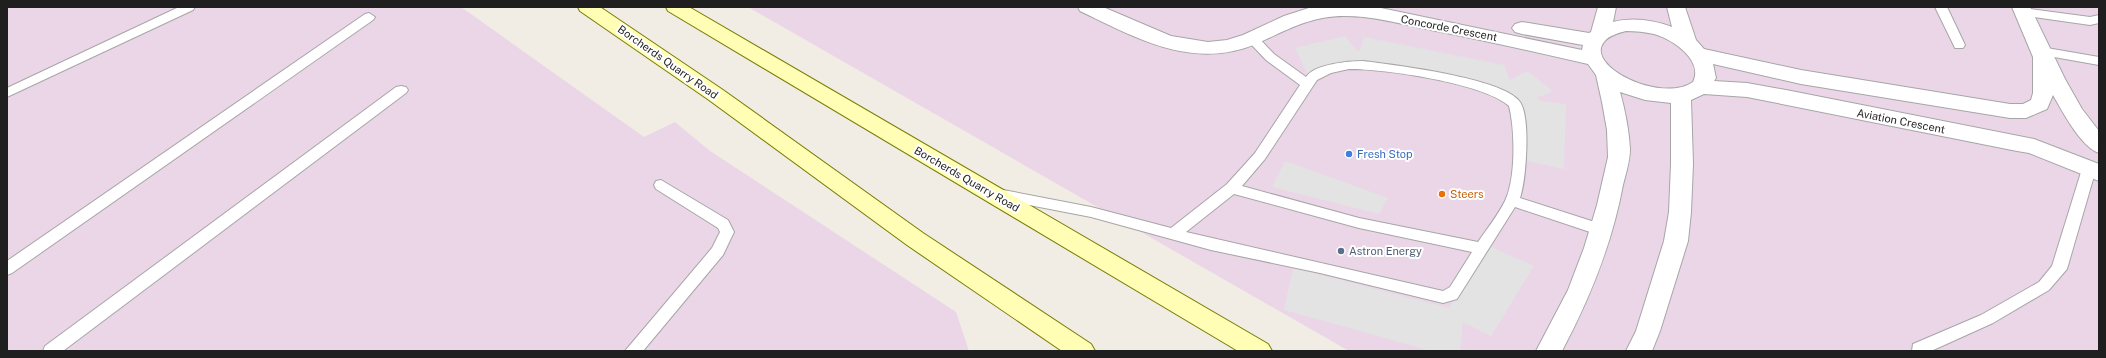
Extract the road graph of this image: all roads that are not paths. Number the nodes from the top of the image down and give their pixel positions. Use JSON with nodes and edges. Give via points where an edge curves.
{"nodes":[{"id":1,"x":189,"y":7,"type":"edge"},
{"id":2,"x":587,"y":7,"type":"edge"},
{"id":3,"x":675,"y":7,"type":"edge"},
{"id":4,"x":1087,"y":7,"type":"edge"},
{"id":5,"x":1278,"y":7,"type":"edge"},
{"id":6,"x":1395,"y":7,"type":"edge"},
{"id":7,"x":1607,"y":7,"type":"edge"},
{"id":8,"x":1676,"y":7,"type":"edge"},
{"id":9,"x":1941,"y":7,"type":"edge"},
{"id":10,"x":2022,"y":10,"type":"edge"},
{"id":11,"x":369,"y":17,"type":"dead end"},
{"id":12,"x":2099,"y":19,"type":"edge"},
{"id":13,"x":1256,"y":35,"type":"junction"},
{"id":14,"x":1960,"y":45,"type":"dead end"},
{"id":15,"x":1694,"y":49,"type":"junction"},
{"id":16,"x":1598,"y":51,"type":"junction"},
{"id":17,"x":2042,"y":54,"type":"junction"},
{"id":18,"x":2099,"y":61,"type":"edge"},
{"id":19,"x":1307,"y":84,"type":"junction"},
{"id":20,"x":401,"y":90,"type":"dead end"},
{"id":21,"x":1690,"y":91,"type":"junction"},
{"id":22,"x":7,"y":94,"type":"edge"},
{"id":23,"x":2099,"y":145,"type":"edge"},
{"id":24,"x":2094,"y":171,"type":"edge"},
{"id":25,"x":661,"y":186,"type":"dead end"},
{"id":26,"x":1232,"y":188,"type":"junction"},
{"id":27,"x":995,"y":194,"type":"junction"},
{"id":28,"x":1512,"y":201,"type":"junction"},
{"id":29,"x":1602,"y":230,"type":"junction"},
{"id":30,"x":1174,"y":233,"type":"junction"},
{"id":31,"x":1483,"y":249,"type":"junction"},
{"id":32,"x":7,"y":269,"type":"edge"},
{"id":33,"x":1919,"y":349,"type":"dead end"},
{"id":34,"x":51,"y":351,"type":"edge"},
{"id":35,"x":633,"y":351,"type":"edge"},
{"id":36,"x":1082,"y":351,"type":"edge"},
{"id":37,"x":1259,"y":351,"type":"edge"},
{"id":38,"x":1549,"y":351,"type":"edge"},
{"id":39,"x":1639,"y":351,"type":"edge"}],
"edges":[{"from":1,"to":22,"type":"lane"},
{"from":2,"to":36,"type":"main road","name":"Borcherds Quarry Road","via":[[716,95],[915,239]]},
{"from":3,"to":27,"type":"main road","name":"Borcherds Quarry Road"},
{"from":4,"to":13,"type":"street","name":"Concorde Crescent","via":[[1142,33],[1184,47],[1206,49],[1229,46]]},
{"from":5,"to":13,"type":"street"},
{"from":6,"to":16,"type":"street","name":"Concorde Crescent"},
{"from":7,"to":16,"type":"street"},
{"from":8,"to":15,"type":"street"},
{"from":9,"to":14,"type":"lane"},
{"from":10,"to":12,"type":"lane","via":[[2090,21]]},
{"from":10,"to":17,"type":"street"},
{"from":11,"to":32,"type":"lane"},
{"from":13,"to":16,"type":"street","name":"Concorde Crescent","via":[[1316,12],[1354,10],[1466,31]]},
{"from":13,"to":19,"type":"lane","via":[[1270,57]]},
{"from":15,"to":16,"type":"street","via":[[1674,34],[1641,25],[1612,27]]},
{"from":15,"to":17,"type":"street","via":[[1795,76],[2010,111],[2026,111],[2040,104],[2043,93]]},
{"from":15,"to":21,"type":"street","via":[[1706,71],[1705,80]]},
{"from":16,"to":21,"type":"street","name":"Aviation Crescent","via":[[1635,91],[1652,95]]},
{"from":16,"to":29,"type":"street","via":[[1616,123],[1619,150]]},
{"from":17,"to":18,"type":"lane"},
{"from":17,"to":23,"type":"street","via":[[2084,129]]},
{"from":19,"to":26,"type":"lane","via":[[1260,156]]},
{"from":19,"to":28,"type":"lane","via":[[1316,74],[1356,64],[1484,87],[1504,95],[1515,104],[1518,116],[1518,180]]},
{"from":20,"to":34,"type":"lane"},
{"from":21,"to":24,"type":"street","name":"Aviation Crescent","via":[[1747,90],[2010,141],[2034,147]]},
{"from":21,"to":39,"type":"street","via":[[1676,241]]},
{"from":24,"to":33,"type":"lane","via":[[2059,269],[2044,286],[1986,319]]},
{"from":25,"to":35,"type":"lane","via":[[723,224],[727,232],[718,250]]},
{"from":26,"to":30,"type":"lane"},
{"from":26,"to":31,"type":"lane","via":[[1359,223]]},
{"from":27,"to":30,"type":"lane","via":[[1062,205]]},
{"from":27,"to":37,"type":"main road","name":"Borcherds Quarry Road"},
{"from":28,"to":29,"type":"lane"},
{"from":28,"to":31,"type":"lane"},
{"from":29,"to":38,"type":"street","via":[[1573,310]]},
{"from":30,"to":31,"type":"lane","via":[[1211,244],[1443,297],[1452,295]]}]}
